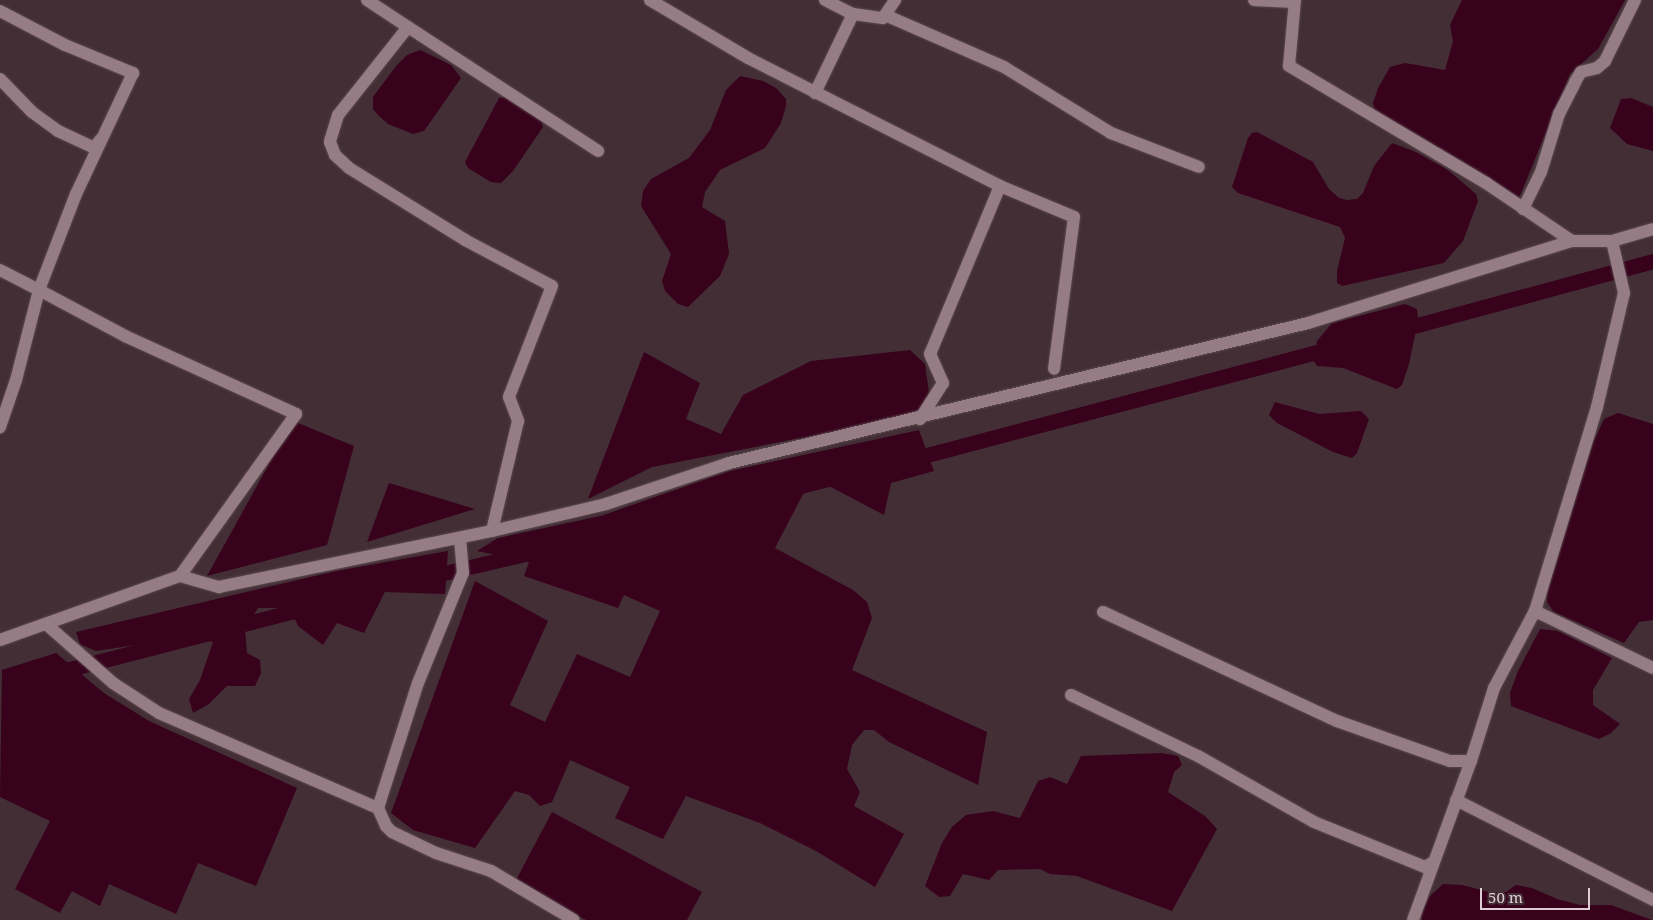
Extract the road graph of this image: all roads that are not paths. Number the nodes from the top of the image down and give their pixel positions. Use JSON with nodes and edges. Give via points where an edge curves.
{"nodes":[{"id":1,"x":367,"y":0,"type":"edge"},
{"id":2,"x":650,"y":0,"type":"edge"},
{"id":3,"x":825,"y":0,"type":"edge"},
{"id":4,"x":895,"y":0,"type":"edge"},
{"id":5,"x":1254,"y":0,"type":"edge"},
{"id":6,"x":1635,"y":0,"type":"edge"},
{"id":7,"x":1295,"y":1,"type":"edge"},
{"id":8,"x":0,"y":11,"type":"edge"},
{"id":9,"x":853,"y":14,"type":"junction"},
{"id":10,"x":885,"y":15,"type":"junction"},
{"id":11,"x":408,"y":27,"type":"junction"},
{"id":12,"x":0,"y":80,"type":"edge"},
{"id":13,"x":816,"y":93,"type":"junction"},
{"id":14,"x":102,"y":138,"type":"junction"},
{"id":15,"x":598,"y":151,"type":"dead end"},
{"id":16,"x":1199,"y":167,"type":"dead end"},
{"id":17,"x":1000,"y":186,"type":"junction"},
{"id":18,"x":1523,"y":209,"type":"junction"},
{"id":19,"x":1653,"y":229,"type":"edge"},
{"id":20,"x":1572,"y":241,"type":"junction"},
{"id":21,"x":1614,"y":246,"type":"junction"},
{"id":22,"x":0,"y":270,"type":"edge"},
{"id":23,"x":40,"y":290,"type":"junction"},
{"id":24,"x":1054,"y":369,"type":"dead end"},
{"id":25,"x":920,"y":419,"type":"junction"},
{"id":26,"x":0,"y":427,"type":"edge"},
{"id":27,"x":492,"y":531,"type":"junction"},
{"id":28,"x":460,"y":539,"type":"junction"},
{"id":29,"x":180,"y":576,"type":"junction"},
{"id":30,"x":1535,"y":611,"type":"junction"},
{"id":31,"x":1103,"y":612,"type":"dead end"},
{"id":32,"x":46,"y":624,"type":"junction"},
{"id":33,"x":0,"y":640,"type":"edge"},
{"id":34,"x":1653,"y":668,"type":"edge"},
{"id":35,"x":1072,"y":695,"type":"dead end"},
{"id":36,"x":1471,"y":761,"type":"junction"},
{"id":37,"x":1456,"y":800,"type":"junction"},
{"id":38,"x":378,"y":808,"type":"junction"},
{"id":39,"x":1432,"y":863,"type":"junction"},
{"id":40,"x":1653,"y":900,"type":"edge"},
{"id":41,"x":574,"y":920,"type":"edge"},
{"id":42,"x":1413,"y":920,"type":"edge"}],
"edges":[{"from":1,"to":11,"type":"street"},
{"from":2,"to":13,"type":"street"},
{"from":3,"to":9,"type":"street"},
{"from":4,"to":10,"type":"street"},
{"from":5,"to":7,"type":"street"},
{"from":6,"to":18,"type":"street","via":[[1605,61],[1598,68],[1582,72],[1575,82],[1559,114],[1541,172]]},
{"from":7,"to":18,"type":"street","via":[[1289,66],[1486,183]]},
{"from":8,"to":14,"type":"street","via":[[65,45],[133,73]]},
{"from":9,"to":10,"type":"street","via":[[876,19]]},
{"from":9,"to":13,"type":"street"},
{"from":10,"to":16,"type":"street","via":[[1004,66],[1111,133]]},
{"from":11,"to":15,"type":"street"},
{"from":11,"to":27,"type":"street","via":[[338,115],[330,142],[335,155],[349,168],[465,240],[552,286],[509,397],[518,421]]},
{"from":12,"to":14,"type":"street","via":[[32,112],[58,131],[94,148]]},
{"from":13,"to":17,"type":"street"},
{"from":14,"to":23,"type":"street","via":[[76,194]]},
{"from":17,"to":24,"type":"street","via":[[1074,217]]},
{"from":17,"to":25,"type":"street","via":[[930,354],[943,383]]},
{"from":18,"to":20,"type":"street"},
{"from":19,"to":21,"type":"street"},
{"from":20,"to":21,"type":"street"},
{"from":20,"to":25,"type":"street","via":[[1308,323]]},
{"from":21,"to":30,"type":"street","via":[[1624,292],[1597,407]]},
{"from":22,"to":23,"type":"street"},
{"from":23,"to":26,"type":"street"},
{"from":23,"to":29,"type":"street","via":[[125,336],[296,414]]},
{"from":25,"to":27,"type":"street","via":[[729,463],[606,504]]},
{"from":27,"to":28,"type":"street"},
{"from":28,"to":29,"type":"street","via":[[220,587]]},
{"from":28,"to":38,"type":"street","via":[[463,573],[418,683]]},
{"from":29,"to":32,"type":"street"},
{"from":30,"to":34,"type":"street"},
{"from":30,"to":36,"type":"street","via":[[1494,688]]},
{"from":31,"to":36,"type":"street","via":[[1345,724],[1450,761]]},
{"from":32,"to":33,"type":"street"},
{"from":32,"to":38,"type":"street","via":[[112,683],[159,714]]},
{"from":35,"to":39,"type":"street","via":[[1198,756],[1314,822],[1424,867]]},
{"from":36,"to":37,"type":"street"},
{"from":37,"to":39,"type":"street"},
{"from":37,"to":40,"type":"street"},
{"from":38,"to":41,"type":"street","via":[[392,832],[436,853],[491,871]]},
{"from":39,"to":42,"type":"street"}]}
